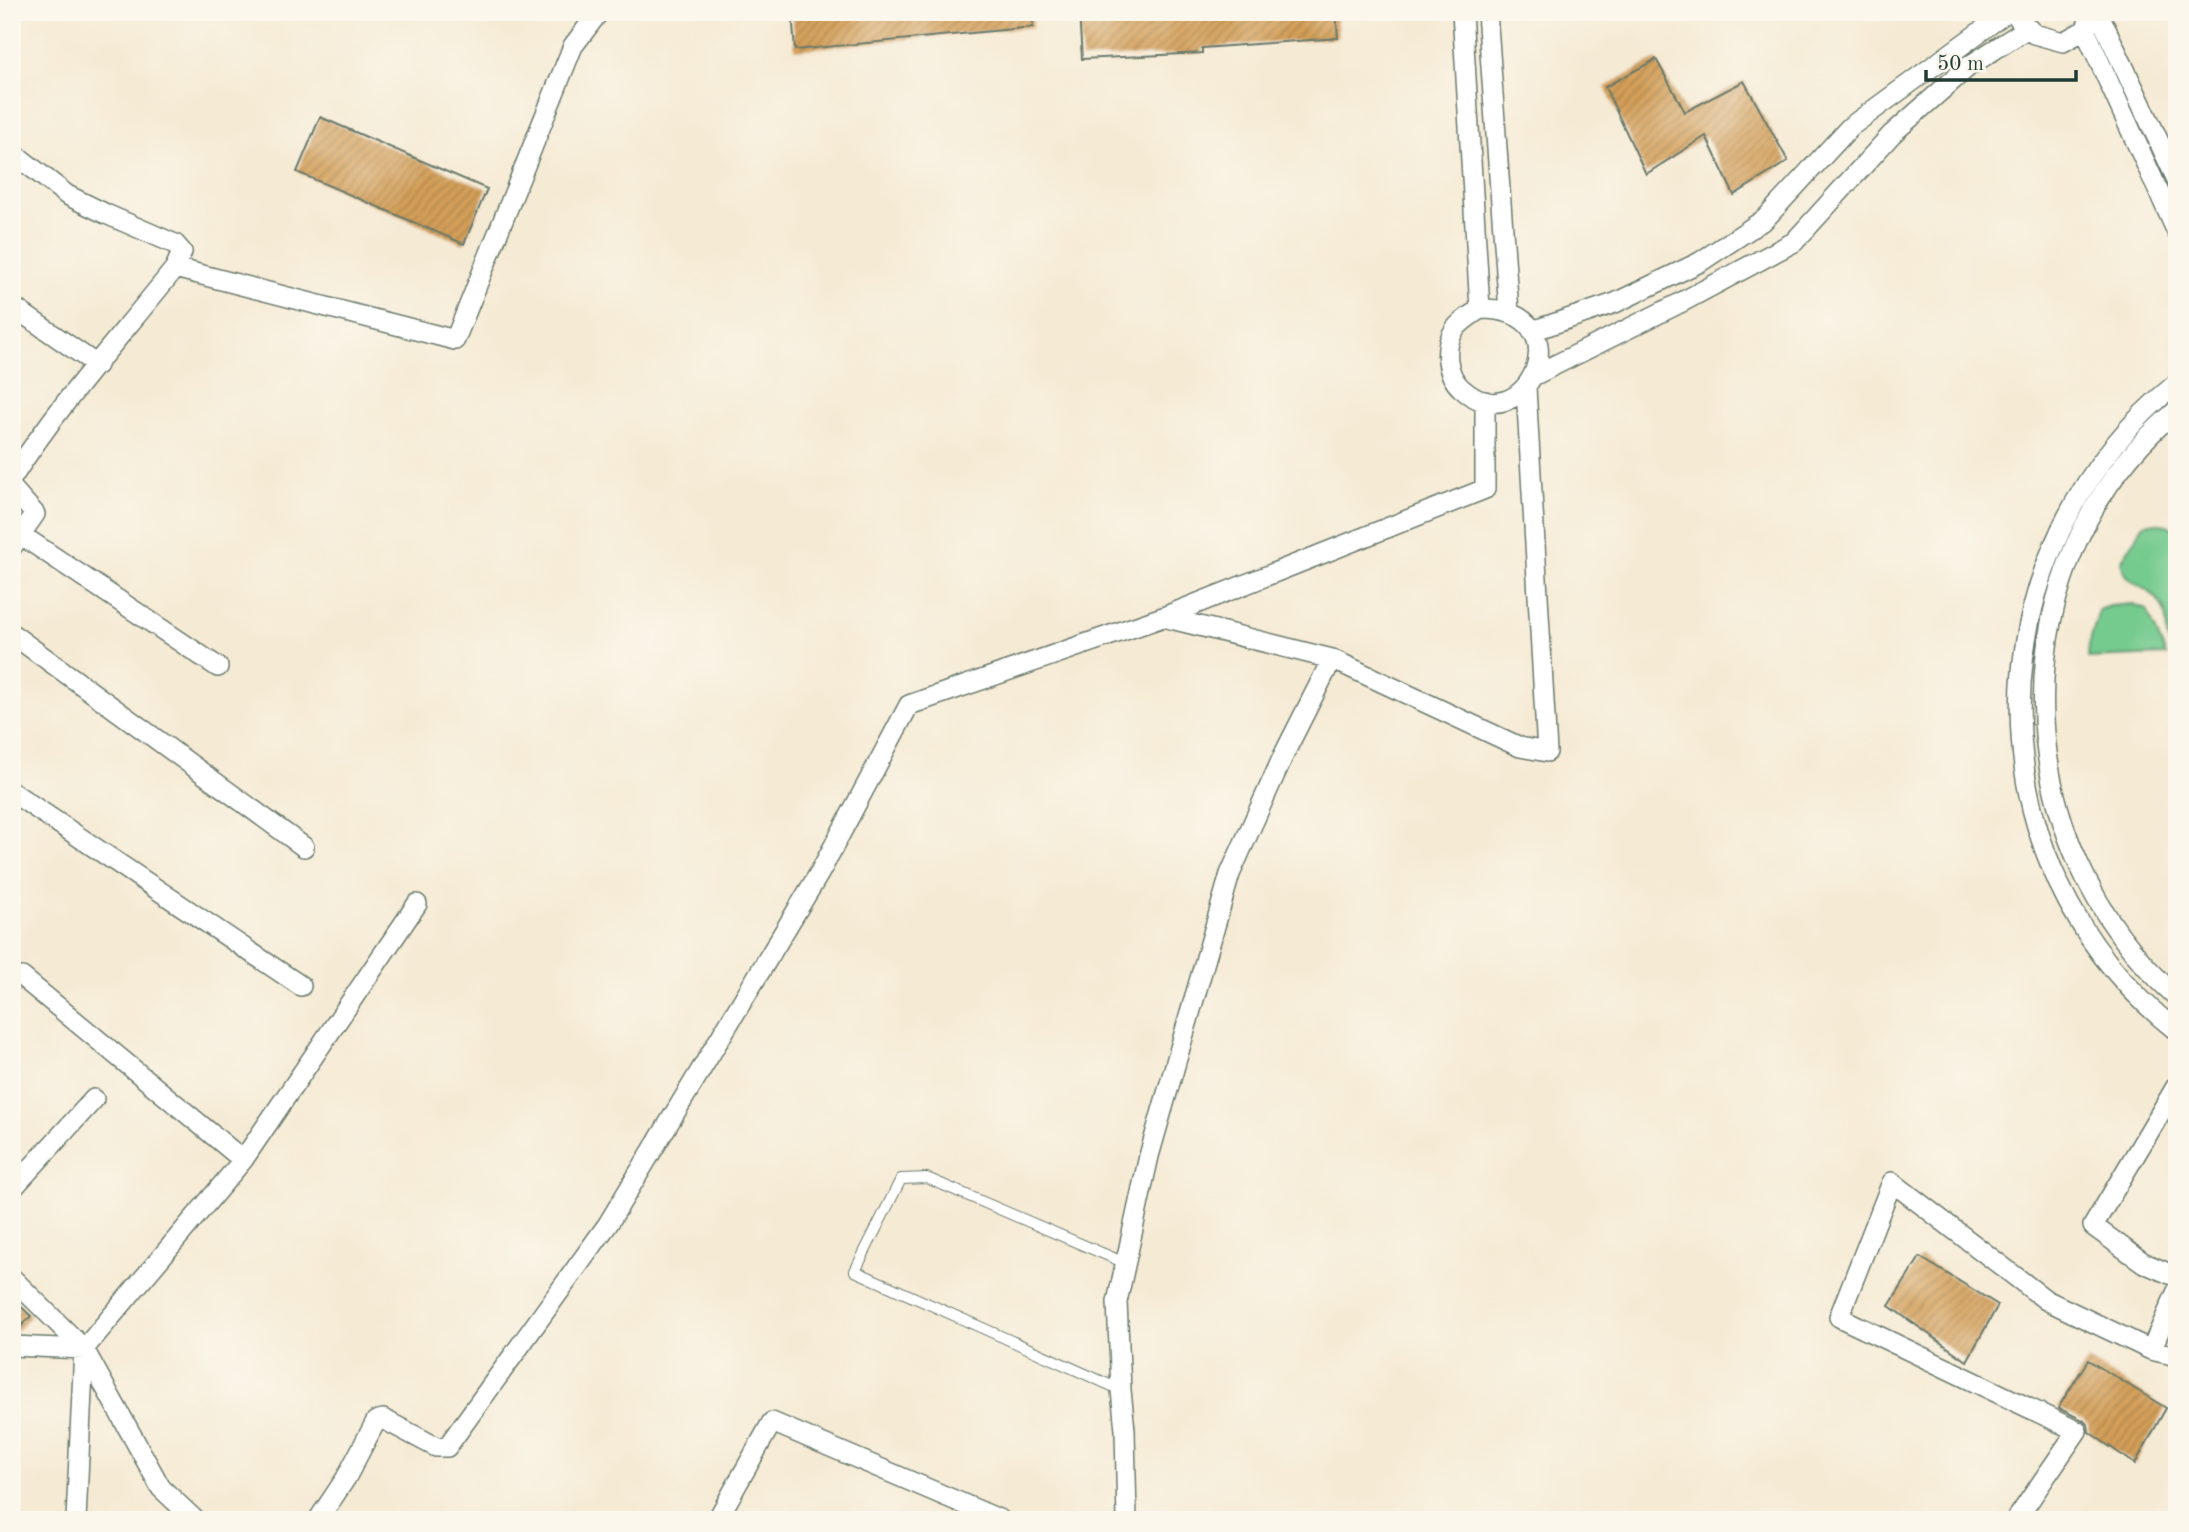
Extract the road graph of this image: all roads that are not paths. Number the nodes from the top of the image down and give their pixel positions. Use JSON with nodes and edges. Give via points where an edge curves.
{"nodes":[{"id":1,"x":599,"y":12,"type":"edge"},
{"id":2,"x":1462,"y":12,"type":"edge"},
{"id":3,"x":1487,"y":12,"type":"edge"},
{"id":4,"x":2007,"y":12,"type":"edge"},
{"id":5,"x":2098,"y":12,"type":"edge"},
{"id":6,"x":2023,"y":20,"type":"edge"},
{"id":7,"x":2088,"y":21,"type":"edge"},
{"id":8,"x":12,"y":152,"type":"edge"},
{"id":9,"x":2177,"y":180,"type":"edge"},
{"id":10,"x":2177,"y":232,"type":"edge"},
{"id":11,"x":175,"y":268,"type":"junction"},
{"id":12,"x":12,"y":306,"type":"edge"},
{"id":13,"x":1480,"y":309,"type":"junction"},
{"id":14,"x":1509,"y":312,"type":"junction"},
{"id":15,"x":1532,"y":331,"type":"junction"},
{"id":16,"x":97,"y":365,"type":"junction"},
{"id":17,"x":1531,"y":382,"type":"junction"},
{"id":18,"x":2177,"y":383,"type":"edge"},
{"id":19,"x":1485,"y":401,"type":"junction"},
{"id":20,"x":2177,"y":410,"type":"edge"},
{"id":21,"x":18,"y":454,"type":"edge"},
{"id":22,"x":12,"y":478,"type":"edge"},
{"id":23,"x":12,"y":488,"type":"edge"},
{"id":24,"x":16,"y":541,"type":"edge"},
{"id":25,"x":1163,"y":617,"type":"junction"},
{"id":26,"x":12,"y":634,"type":"edge"},
{"id":27,"x":1332,"y":659,"type":"junction"},
{"id":28,"x":218,"y":667,"type":"dead end"},
{"id":29,"x":12,"y":792,"type":"edge"},
{"id":30,"x":304,"y":847,"type":"dead end"},
{"id":31,"x":417,"y":904,"type":"dead end"},
{"id":32,"x":22,"y":977,"type":"dead end"},
{"id":33,"x":301,"y":986,"type":"dead end"},
{"id":34,"x":2177,"y":997,"type":"edge"},
{"id":35,"x":2177,"y":1031,"type":"edge"},
{"id":36,"x":2177,"y":1084,"type":"edge"},
{"id":37,"x":94,"y":1099,"type":"dead end"},
{"id":38,"x":243,"y":1160,"type":"junction"},
{"id":39,"x":12,"y":1189,"type":"edge"},
{"id":40,"x":1125,"y":1263,"type":"junction"},
{"id":41,"x":2177,"y":1277,"type":"edge"},
{"id":42,"x":12,"y":1278,"type":"edge"},
{"id":43,"x":2177,"y":1291,"type":"edge"},
{"id":44,"x":12,"y":1346,"type":"edge"},
{"id":45,"x":83,"y":1349,"type":"junction"},
{"id":46,"x":2151,"y":1350,"type":"junction"},
{"id":47,"x":2177,"y":1356,"type":"edge"},
{"id":48,"x":1121,"y":1390,"type":"junction"},
{"id":49,"x":76,"y":1520,"type":"edge"},
{"id":50,"x":195,"y":1520,"type":"edge"},
{"id":51,"x":318,"y":1520,"type":"edge"},
{"id":52,"x":717,"y":1520,"type":"edge"},
{"id":53,"x":1001,"y":1520,"type":"edge"},
{"id":54,"x":1127,"y":1520,"type":"edge"},
{"id":55,"x":2016,"y":1520,"type":"edge"}],
"edges":[{"from":1,"to":11,"type":"street","via":[[573,46],[455,340]]},
{"from":2,"to":13,"type":"street"},
{"from":3,"to":14,"type":"street"},
{"from":4,"to":15,"type":"street","via":[[1850,127],[1765,219],[1700,262],[1615,303]]},
{"from":5,"to":9,"type":"street"},
{"from":6,"to":7,"type":"street","via":[[2034,34],[2063,42]]},
{"from":6,"to":17,"type":"street","via":[[1892,134],[1794,242]]},
{"from":7,"to":10,"type":"street"},
{"from":8,"to":11,"type":"street","via":[[67,195],[175,244],[183,252]]},
{"from":11,"to":16,"type":"street"},
{"from":12,"to":16,"type":"street"},
{"from":13,"to":14,"type":"street"},
{"from":13,"to":19,"type":"street","via":[[1455,330],[1448,358],[1459,386]]},
{"from":14,"to":15,"type":"street"},
{"from":15,"to":17,"type":"street","via":[[1539,360]]},
{"from":16,"to":21,"type":"street"},
{"from":17,"to":19,"type":"street","via":[[1507,399]]},
{"from":17,"to":27,"type":"street","via":[[1547,752],[1520,747]]},
{"from":18,"to":35,"type":"street","via":[[2115,442],[2064,521],[2031,608],[2020,701],[2029,794],[2059,883],[2108,962]]},
{"from":19,"to":25,"type":"street","via":[[1485,489]]},
{"from":20,"to":34,"type":"street","via":[[2121,470],[2081,536],[2054,609],[2045,660],[2043,712],[2052,789],[2077,863],[2115,930]]},
{"from":21,"to":22,"type":"street"},
{"from":23,"to":24,"type":"street","via":[[35,514]]},
{"from":24,"to":28,"type":"street"},
{"from":25,"to":27,"type":"street"},
{"from":25,"to":51,"type":"street","via":[[909,705],[820,872],[622,1201],[521,1347],[447,1447],[436,1447],[383,1419],[376,1422]]},
{"from":26,"to":30,"type":"street"},
{"from":27,"to":40,"type":"street","via":[[1230,874],[1149,1156]]},
{"from":29,"to":33,"type":"street"},
{"from":31,"to":38,"type":"street"},
{"from":32,"to":38,"type":"street"},
{"from":36,"to":41,"type":"street","via":[[2093,1226],[2144,1263]]},
{"from":37,"to":39,"type":"street"},
{"from":38,"to":45,"type":"street"},
{"from":40,"to":48,"type":"street","via":[[1117,1302]]},
{"from":40,"to":48,"type":"lane","via":[[927,1178],[901,1179],[855,1271]]},
{"from":42,"to":45,"type":"street"},
{"from":43,"to":46,"type":"street"},
{"from":44,"to":45,"type":"street"},
{"from":45,"to":49,"type":"street"},
{"from":45,"to":50,"type":"street","via":[[161,1488]]},
{"from":46,"to":47,"type":"street"},
{"from":46,"to":55,"type":"street","via":[[2046,1300],[1892,1182],[1839,1317],[2077,1431]]},
{"from":48,"to":54,"type":"street"},
{"from":52,"to":53,"type":"street","via":[[772,1422]]}]}
